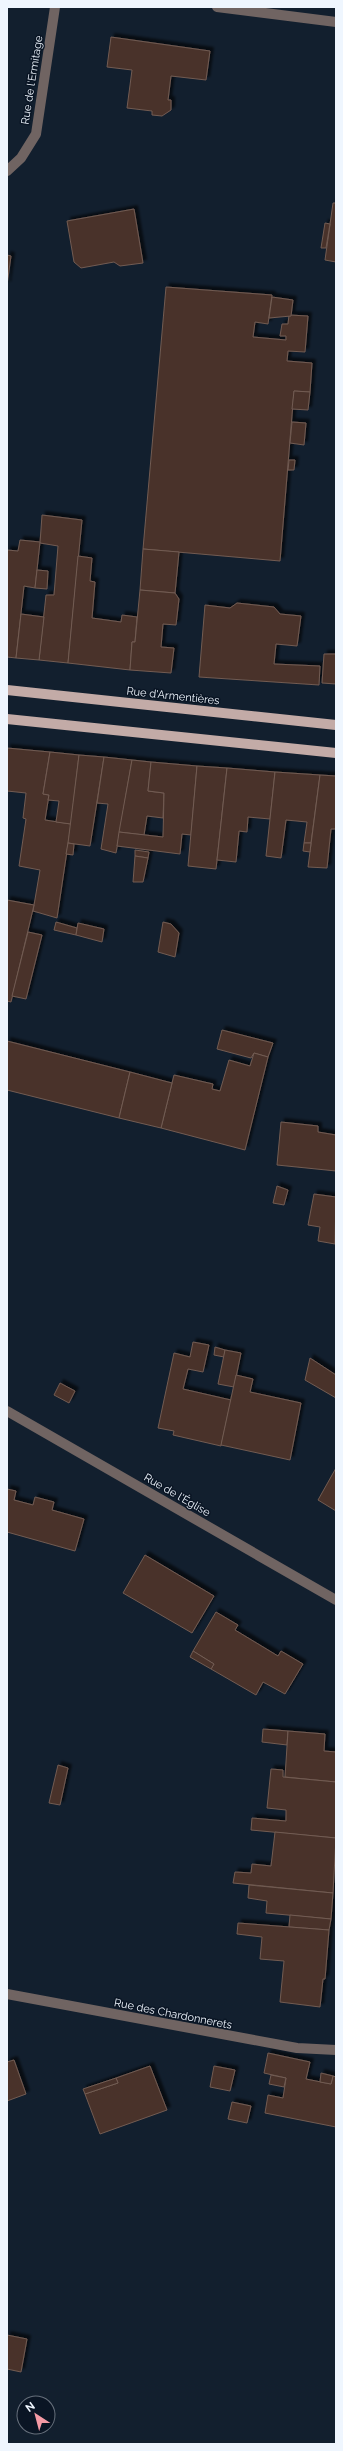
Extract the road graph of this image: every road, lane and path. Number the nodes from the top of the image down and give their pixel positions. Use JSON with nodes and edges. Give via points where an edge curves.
{"nodes":[{"id":1,"x":55,"y":7,"type":"edge"},
{"id":2,"x":217,"y":7,"type":"edge"},
{"id":3,"x":336,"y":22,"type":"edge"},
{"id":4,"x":7,"y":170,"type":"edge"},
{"id":5,"x":7,"y":690,"type":"edge"},
{"id":6,"x":7,"y":719,"type":"edge"},
{"id":7,"x":336,"y":725,"type":"edge"},
{"id":8,"x":336,"y":753,"type":"edge"},
{"id":9,"x":7,"y":1411,"type":"edge"},
{"id":10,"x":336,"y":1600,"type":"edge"},
{"id":11,"x":7,"y":1994,"type":"edge"},
{"id":12,"x":336,"y":2050,"type":"edge"}],
"edges":[{"from":1,"to":4,"type":"street","name":"Rue de l'Ermitage","via":[[36,134],[26,152]]},
{"from":2,"to":3,"type":"street"},
{"from":5,"to":7,"type":"main road","name":"Rue d'Armentières"},
{"from":6,"to":8,"type":"main road"},
{"from":9,"to":10,"type":"street","name":"Rue de l'Église"},
{"from":11,"to":12,"type":"street","name":"Rue des Chardonnerets","via":[[290,2047]]}]}
